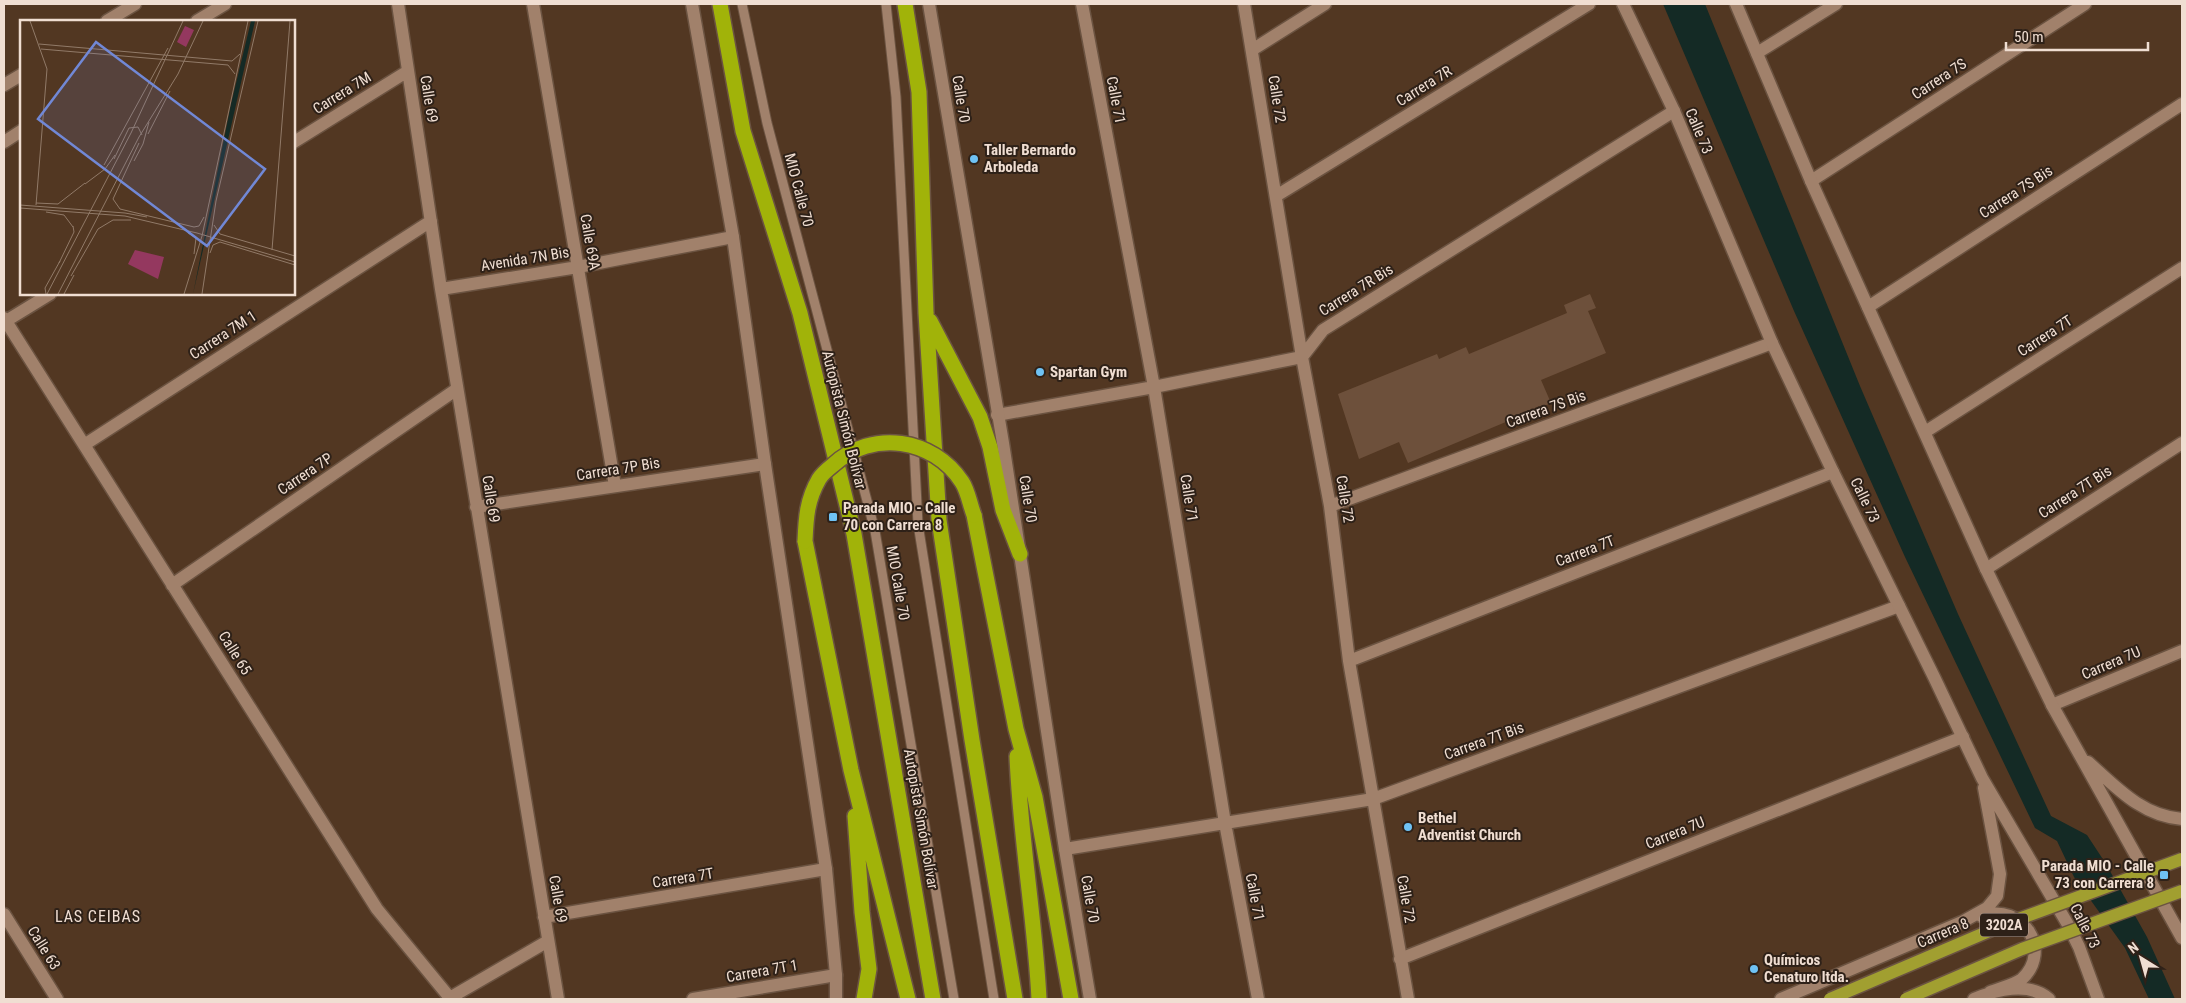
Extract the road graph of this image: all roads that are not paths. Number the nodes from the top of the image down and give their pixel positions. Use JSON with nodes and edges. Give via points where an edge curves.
{"nodes":[{"id":1,"x":136,"y":4,"type":"edge"},
{"id":2,"x":225,"y":4,"type":"edge"},
{"id":3,"x":398,"y":4,"type":"edge"},
{"id":4,"x":533,"y":4,"type":"edge"},
{"id":5,"x":692,"y":4,"type":"edge"},
{"id":6,"x":720,"y":4,"type":"edge"},
{"id":7,"x":742,"y":4,"type":"edge"},
{"id":8,"x":886,"y":4,"type":"edge"},
{"id":9,"x":905,"y":4,"type":"edge"},
{"id":10,"x":930,"y":4,"type":"edge"},
{"id":11,"x":1082,"y":4,"type":"edge"},
{"id":12,"x":1244,"y":4,"type":"edge"},
{"id":13,"x":1324,"y":4,"type":"edge"},
{"id":14,"x":1588,"y":4,"type":"edge"},
{"id":15,"x":1623,"y":4,"type":"edge"},
{"id":16,"x":1736,"y":4,"type":"edge"},
{"id":17,"x":1836,"y":4,"type":"edge"},
{"id":18,"x":2085,"y":4,"type":"edge"},
{"id":19,"x":109,"y":20,"type":"edge"},
{"id":20,"x":199,"y":20,"type":"edge"},
{"id":21,"x":1252,"y":50,"type":"junction"},
{"id":22,"x":1757,"y":53,"type":"junction"},
{"id":23,"x":408,"y":71,"type":"junction"},
{"id":24,"x":20,"y":75,"type":"edge"},
{"id":25,"x":4,"y":85,"type":"edge"},
{"id":26,"x":2182,"y":104,"type":"edge"},
{"id":27,"x":1674,"y":111,"type":"junction"},
{"id":28,"x":20,"y":132,"type":"edge"},
{"id":29,"x":295,"y":141,"type":"edge"},
{"id":30,"x":4,"y":142,"type":"edge"},
{"id":31,"x":1811,"y":181,"type":"junction"},
{"id":32,"x":1276,"y":196,"type":"junction"},
{"id":33,"x":431,"y":221,"type":"junction"},
{"id":34,"x":733,"y":237,"type":"junction"},
{"id":35,"x":578,"y":267,"type":"junction"},
{"id":36,"x":2182,"y":268,"type":"edge"},
{"id":37,"x":440,"y":289,"type":"junction"},
{"id":38,"x":48,"y":295,"type":"edge"},
{"id":39,"x":1868,"y":307,"type":"junction"},
{"id":40,"x":926,"y":313,"type":"junction"},
{"id":41,"x":5,"y":319,"type":"edge"},
{"id":42,"x":1772,"y":343,"type":"junction"},
{"id":43,"x":1302,"y":357,"type":"junction"},
{"id":44,"x":1154,"y":387,"type":"junction"},
{"id":45,"x":457,"y":389,"type":"junction"},
{"id":46,"x":996,"y":414,"type":"junction"},
{"id":47,"x":1925,"y":432,"type":"junction"},
{"id":48,"x":2182,"y":443,"type":"edge"},
{"id":49,"x":84,"y":445,"type":"junction"},
{"id":50,"x":765,"y":464,"type":"junction"},
{"id":51,"x":1833,"y":472,"type":"junction"},
{"id":52,"x":615,"y":486,"type":"junction"},
{"id":53,"x":1330,"y":506,"type":"junction"},
{"id":54,"x":476,"y":507,"type":"junction"},
{"id":55,"x":1020,"y":554,"type":"junction"},
{"id":56,"x":1986,"y":569,"type":"junction"},
{"id":57,"x":172,"y":585,"type":"junction"},
{"id":58,"x":1899,"y":606,"type":"junction"},
{"id":59,"x":2182,"y":651,"type":"edge"},
{"id":60,"x":1349,"y":661,"type":"junction"},
{"id":61,"x":2052,"y":705,"type":"junction"},
{"id":62,"x":1016,"y":729,"type":"junction"},
{"id":63,"x":1962,"y":737,"type":"junction"},
{"id":64,"x":2080,"y":755,"type":"junction"},
{"id":65,"x":851,"y":770,"type":"junction"},
{"id":66,"x":1982,"y":778,"type":"junction"},
{"id":67,"x":1373,"y":799,"type":"junction"},
{"id":68,"x":2182,"y":819,"type":"edge"},
{"id":69,"x":1225,"y":823,"type":"junction"},
{"id":70,"x":1065,"y":849,"type":"junction"},
{"id":71,"x":2182,"y":859,"type":"edge"},
{"id":72,"x":826,"y":869,"type":"junction"},
{"id":73,"x":2182,"y":891,"type":"edge"},
{"id":74,"x":4,"y":914,"type":"edge"},
{"id":75,"x":544,"y":917,"type":"junction"},
{"id":76,"x":1962,"y":922,"type":"junction"},
{"id":77,"x":2182,"y":938,"type":"edge"},
{"id":78,"x":548,"y":941,"type":"junction"},
{"id":79,"x":1400,"y":959,"type":"junction"},
{"id":80,"x":836,"y":975,"type":"junction"},
{"id":81,"x":1990,"y":992,"type":"junction"},
{"id":82,"x":449,"y":998,"type":"edge"},
{"id":83,"x":57,"y":999,"type":"edge"},
{"id":84,"x":558,"y":999,"type":"edge"},
{"id":85,"x":693,"y":999,"type":"edge"},
{"id":86,"x":836,"y":999,"type":"edge"},
{"id":87,"x":864,"y":999,"type":"edge"},
{"id":88,"x":908,"y":999,"type":"edge"},
{"id":89,"x":933,"y":999,"type":"edge"},
{"id":90,"x":954,"y":999,"type":"edge"},
{"id":91,"x":994,"y":999,"type":"edge"},
{"id":92,"x":1015,"y":999,"type":"edge"},
{"id":93,"x":1039,"y":999,"type":"edge"},
{"id":94,"x":1072,"y":999,"type":"edge"},
{"id":95,"x":1090,"y":999,"type":"edge"},
{"id":96,"x":1258,"y":999,"type":"edge"},
{"id":97,"x":1408,"y":999,"type":"edge"},
{"id":98,"x":1781,"y":999,"type":"edge"},
{"id":99,"x":1830,"y":999,"type":"edge"},
{"id":100,"x":1906,"y":999,"type":"edge"},
{"id":101,"x":1974,"y":999,"type":"edge"},
{"id":102,"x":2049,"y":999,"type":"edge"},
{"id":103,"x":2098,"y":999,"type":"edge"}],
"edges":[{"from":1,"to":19,"type":"street"},
{"from":2,"to":20,"type":"street"},
{"from":3,"to":23,"type":"street","name":"Calle 69"},
{"from":4,"to":35,"type":"street","name":"Calle 69A"},
{"from":5,"to":34,"type":"street"},
{"from":6,"to":89,"type":"highway","name":"Autopista Simón Bolívar","via":[[743,131],[800,314],[854,534]]},
{"from":7,"to":90,"type":"lane","name":"MIO Calle 70","via":[[767,123],[875,530]]},
{"from":8,"to":91,"type":"lane","name":"MIO Calle 70","via":[[896,97],[918,524]]},
{"from":9,"to":40,"type":"highway","via":[[919,92]]},
{"from":10,"to":46,"type":"street","name":"Calle 70"},
{"from":11,"to":44,"type":"street","name":"Calle 71"},
{"from":12,"to":21,"type":"street","name":"Calle 72"},
{"from":13,"to":21,"type":"street"},
{"from":14,"to":32,"type":"street","name":"Carrera 7R"},
{"from":15,"to":27,"type":"street","name":"Calle 73"},
{"from":16,"to":22,"type":"street"},
{"from":17,"to":22,"type":"street"},
{"from":18,"to":31,"type":"street","name":"Carrera 7S"},
{"from":21,"to":32,"type":"street","name":"Calle 72"},
{"from":22,"to":31,"type":"street"},
{"from":23,"to":29,"type":"street","name":"Carrera 7M"},
{"from":23,"to":33,"type":"street","name":"Calle 69"},
{"from":24,"to":25,"type":"street"},
{"from":26,"to":39,"type":"street","name":"Carrera 7S Bis"},
{"from":27,"to":42,"type":"street","name":"Calle 73"},
{"from":27,"to":43,"type":"street","name":"Carrera 7R Bis","via":[[1323,330]]},
{"from":28,"to":30,"type":"street"},
{"from":31,"to":39,"type":"street"},
{"from":32,"to":43,"type":"street","name":"Calle 72"},
{"from":33,"to":37,"type":"street","name":"Calle 69"},
{"from":33,"to":49,"type":"street","name":"Carrera 7M 1"},
{"from":34,"to":35,"type":"street","name":"Avenida 7N Bis"},
{"from":34,"to":50,"type":"street"},
{"from":35,"to":37,"type":"street","name":"Avenida 7N Bis"},
{"from":35,"to":52,"type":"street","name":"Calle 69A"},
{"from":36,"to":47,"type":"street","name":"Carrera 7T"},
{"from":37,"to":45,"type":"street","name":"Calle 69"},
{"from":38,"to":41,"type":"street"},
{"from":39,"to":47,"type":"street"},
{"from":40,"to":55,"type":"highway","via":[[980,417],[990,447],[1003,510]]},
{"from":40,"to":92,"type":"highway","via":[[939,520]]},
{"from":41,"to":49,"type":"street","name":"Calle 65"},
{"from":42,"to":51,"type":"street","name":"Calle 73"},
{"from":42,"to":53,"type":"street","name":"Carrera 7S Bis"},
{"from":43,"to":44,"type":"street"},
{"from":43,"to":53,"type":"street","name":"Calle 72"},
{"from":44,"to":46,"type":"street"},
{"from":44,"to":69,"type":"street","name":"Calle 71"},
{"from":45,"to":54,"type":"street","name":"Calle 69"},
{"from":45,"to":57,"type":"street","name":"Carrera 7P"},
{"from":46,"to":55,"type":"street","name":"Calle 70"},
{"from":47,"to":56,"type":"street"},
{"from":48,"to":56,"type":"street","name":"Carrera 7T Bis"},
{"from":49,"to":57,"type":"street","name":"Calle 65"},
{"from":50,"to":52,"type":"street","name":"Carrera 7P Bis"},
{"from":50,"to":72,"type":"street"},
{"from":51,"to":58,"type":"street","name":"Calle 73"},
{"from":51,"to":60,"type":"street","name":"Carrera 7T"},
{"from":52,"to":54,"type":"street","name":"Carrera 7P Bis"},
{"from":53,"to":60,"type":"street","name":"Calle 72"},
{"from":54,"to":75,"type":"street","name":"Calle 69"},
{"from":55,"to":70,"type":"street","name":"Calle 70"},
{"from":56,"to":61,"type":"street"},
{"from":57,"to":82,"type":"street","name":"Calle 65","via":[[377,908]]},
{"from":58,"to":63,"type":"street","name":"Calle 73"},
{"from":58,"to":67,"type":"street","name":"Carrera 7T Bis"},
{"from":59,"to":61,"type":"street","name":"Carrera 7U"},
{"from":60,"to":67,"type":"street","name":"Calle 72"},
{"from":61,"to":64,"type":"street"},
{"from":62,"to":65,"type":"highway","bridge":true,"via":[[974,515],[963,483],[940,458],[918,447],[876,442],[844,454],[820,477],[806,508],[805,541]]},
{"from":62,"to":93,"type":"highway","via":[[1019,800]]},
{"from":62,"to":94,"type":"highway","via":[[1034,797]]},
{"from":63,"to":66,"type":"street","name":"Calle 73"},
{"from":63,"to":79,"type":"street","name":"Carrera 7U"},
{"from":64,"to":68,"type":"street","via":[[2126,797],[2143,808],[2162,816]]},
{"from":64,"to":77,"type":"street"},
{"from":65,"to":87,"type":"highway","via":[[869,969]]},
{"from":65,"to":88,"type":"highway"},
{"from":66,"to":76,"type":"street","name":"Carrera 8","via":[[2000,887],[1993,903]]},
{"from":66,"to":103,"type":"street","name":"Calle 73","via":[[2067,923]]},
{"from":67,"to":69,"type":"street","name":"Carrera 7T Bis"},
{"from":67,"to":79,"type":"street","name":"Calle 72"},
{"from":69,"to":70,"type":"street","name":"Carrera 7T Bis"},
{"from":69,"to":96,"type":"street","name":"Calle 71"},
{"from":70,"to":95,"type":"street","name":"Calle 70"},
{"from":71,"to":99,"type":"main road","name":"Carrera 8","number":"3202A","bridge":true,"via":[[2008,923]]},
{"from":72,"to":75,"type":"street","name":"Carrera 7T"},
{"from":72,"to":80,"type":"street"},
{"from":73,"to":100,"type":"main road","number":"3202A","bridge":true,"via":[[2022,949]]},
{"from":74,"to":83,"type":"street","name":"Calle 63"},
{"from":75,"to":78,"type":"street","name":"Calle 69"},
{"from":76,"to":81,"type":"street","via":[[1993,912],[2004,913],[2022,923],[2033,941],[2028,972],[2020,980]]},
{"from":76,"to":98,"type":"street","name":"Carrera 8"},
{"from":78,"to":82,"type":"street"},
{"from":78,"to":84,"type":"street","name":"Calle 69"},
{"from":79,"to":97,"type":"street","name":"Calle 72"},
{"from":80,"to":85,"type":"street","name":"Carrera 7T 1"},
{"from":80,"to":86,"type":"street"},
{"from":81,"to":101,"type":"street"},
{"from":81,"to":102,"type":"street","via":[[2027,990]]}]}
